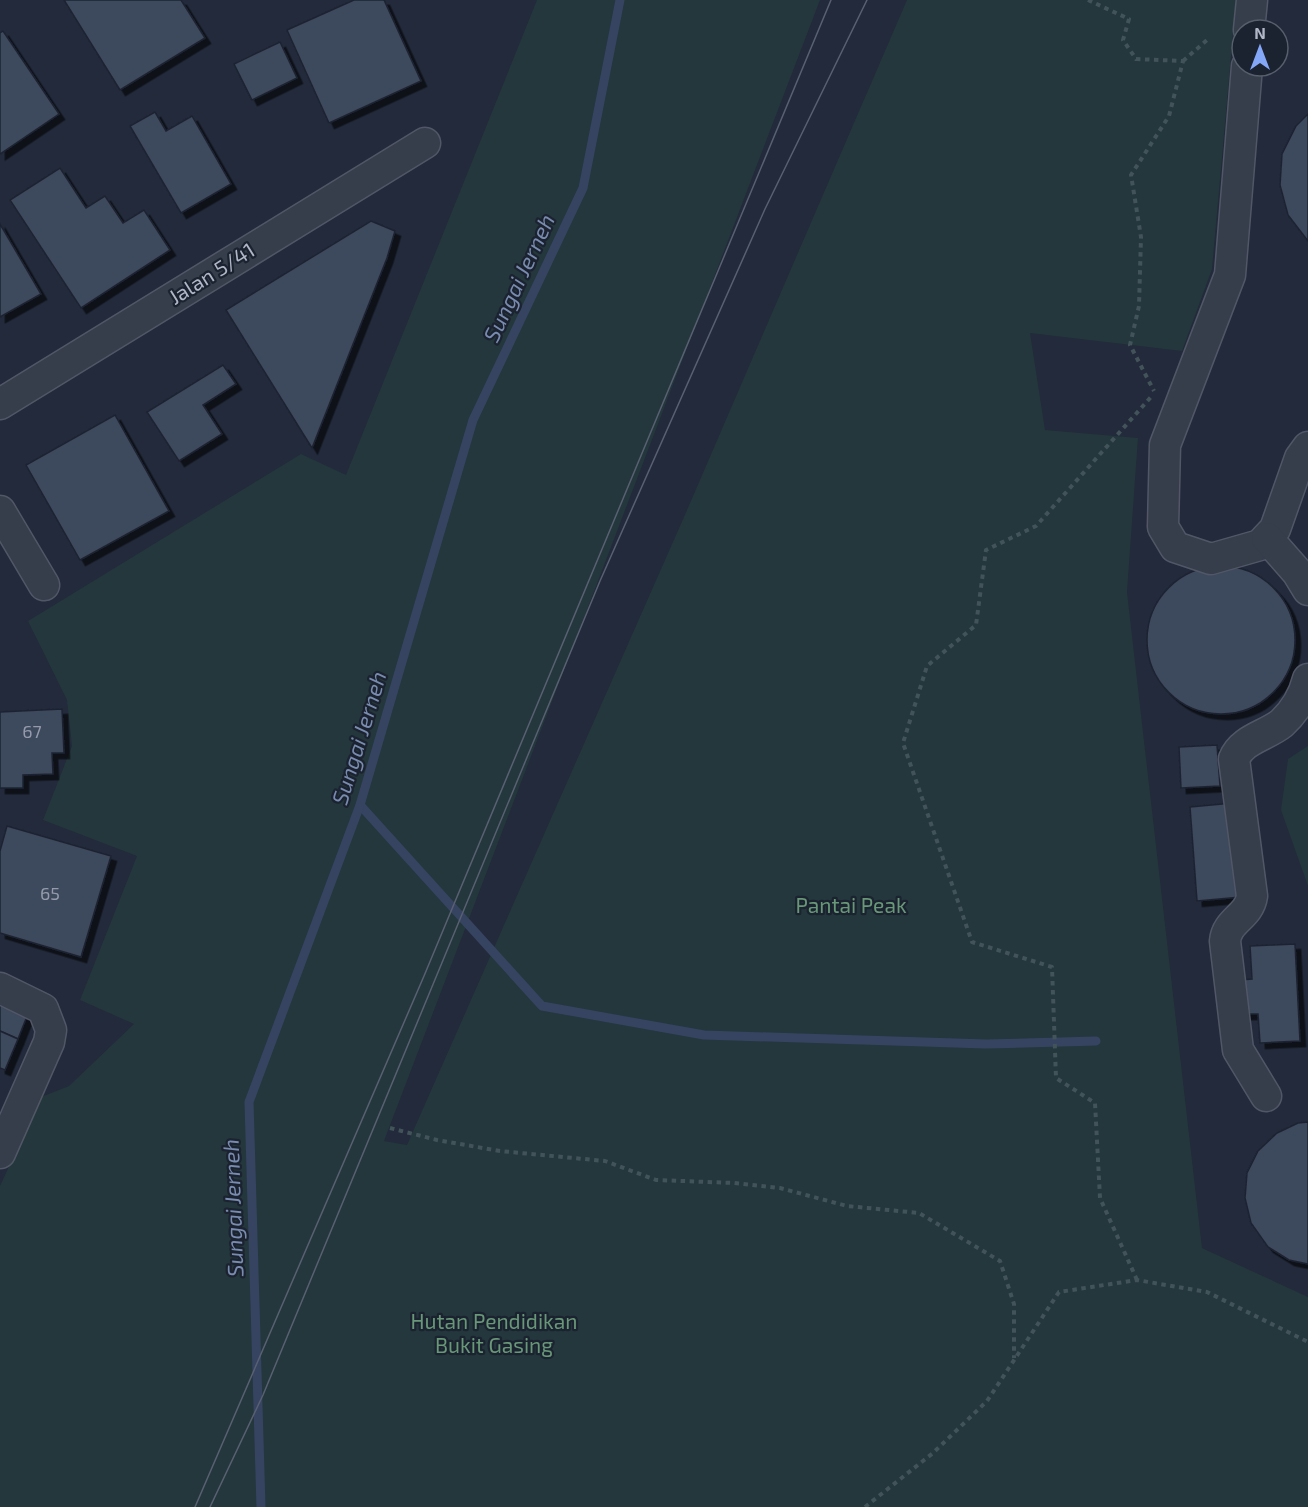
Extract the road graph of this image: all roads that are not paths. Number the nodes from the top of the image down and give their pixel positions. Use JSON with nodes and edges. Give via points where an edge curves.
{"nodes":[{"id":1,"x":1252,"y":0,"type":"edge"},
{"id":2,"x":1250,"y":18,"type":"edge"},
{"id":3,"x":1246,"y":78,"type":"edge"},
{"id":4,"x":425,"y":143,"type":"dead end"},
{"id":5,"x":0,"y":404,"type":"edge"},
{"id":6,"x":1308,"y":447,"type":"edge"},
{"id":7,"x":0,"y":511,"type":"edge"},
{"id":8,"x":1266,"y":538,"type":"junction"},
{"id":9,"x":44,"y":585,"type":"dead end"},
{"id":10,"x":1308,"y":590,"type":"edge"},
{"id":11,"x":1308,"y":678,"type":"edge"},
{"id":12,"x":0,"y":988,"type":"edge"},
{"id":13,"x":1266,"y":1096,"type":"dead end"},
{"id":14,"x":0,"y":1153,"type":"edge"}],
"edges":[{"from":1,"to":2,"type":"street"},
{"from":3,"to":8,"type":"street","via":[[1230,275],[1165,445],[1163,527],[1175,548],[1211,559],[1260,545]]},
{"from":4,"to":5,"type":"street","name":"Jalan 5/41"},
{"from":6,"to":8,"type":"street","via":[[1300,458],[1275,529]]},
{"from":7,"to":9,"type":"street"},
{"from":8,"to":10,"type":"street"},
{"from":11,"to":13,"type":"street","via":[[1297,705],[1281,723],[1243,746],[1234,759],[1252,896],[1248,910],[1229,926],[1226,941],[1238,1050]]},
{"from":12,"to":14,"type":"street","via":[[43,1009],[51,1030]]}]}
